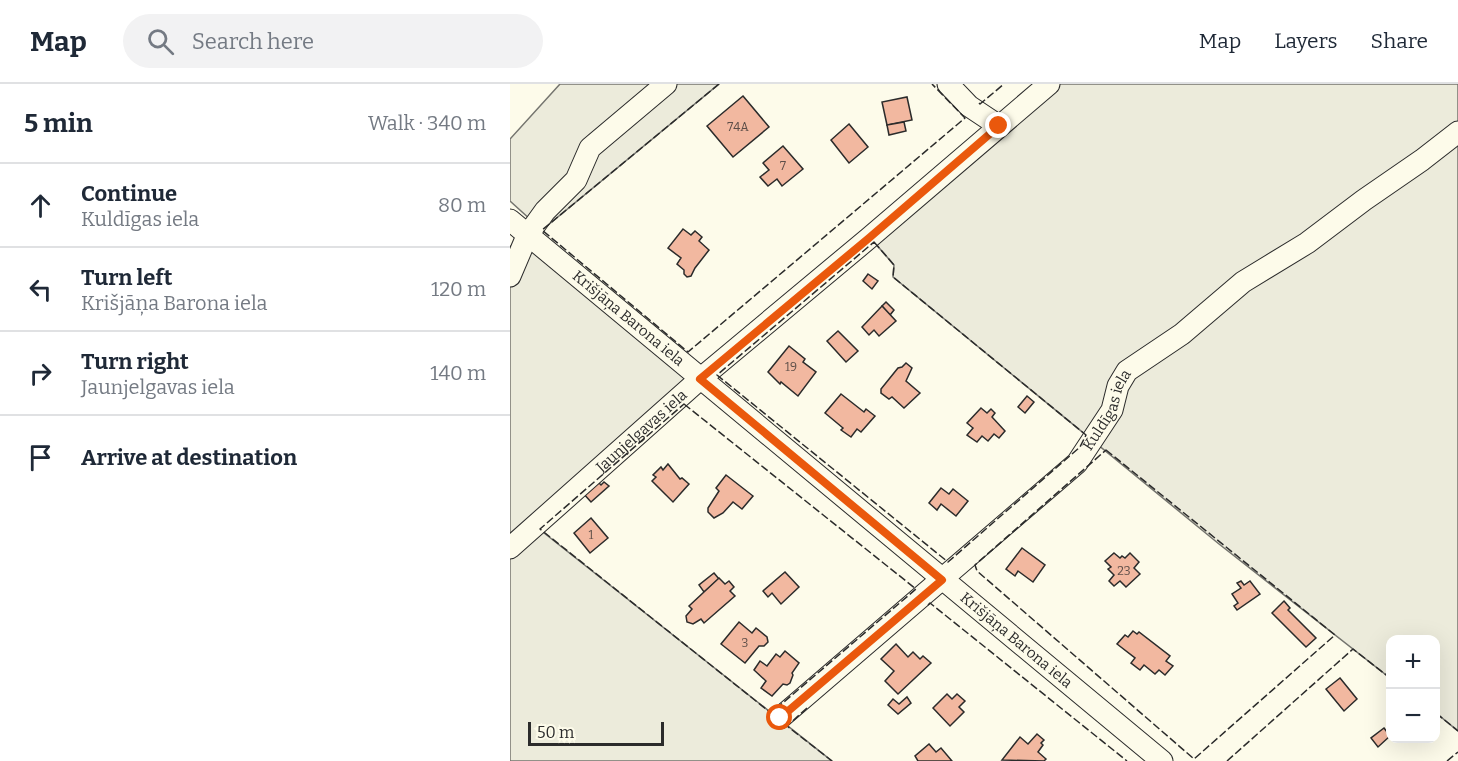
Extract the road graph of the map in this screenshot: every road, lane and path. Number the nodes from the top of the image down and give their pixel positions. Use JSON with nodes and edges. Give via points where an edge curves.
{"nodes":[{"id":1,"x":666,"y":84,"type":"edge"},
{"id":2,"x":948,"y":84,"type":"edge"},
{"id":3,"x":1049,"y":84,"type":"edge"},
{"id":4,"x":999,"y":126,"type":"junction"},
{"id":5,"x":1458,"y":132,"type":"edge"},
{"id":6,"x":510,"y":220,"type":"edge"},
{"id":7,"x":527,"y":236,"type":"junction"},
{"id":8,"x":510,"y":276,"type":"edge"},
{"id":9,"x":700,"y":379,"type":"junction"},
{"id":10,"x":510,"y":548,"type":"edge"},
{"id":11,"x":942,"y":580,"type":"junction"},
{"id":12,"x":780,"y":718,"type":"dead end"},
{"id":13,"x":1162,"y":761,"type":"edge"}],
"edges":[{"from":1,"to":7,"type":"street","via":[[590,148],[576,180]]},
{"from":2,"to":4,"type":"street","via":[[969,106]]},
{"from":3,"to":4,"type":"street","name":"Jaunjelgavas iela"},
{"from":4,"to":9,"type":"street","name":"Jaunjelgavas iela"},
{"from":5,"to":11,"type":"street","name":"Kuldīgas iela","via":[[1307,243],[1243,282],[1182,334],[1127,371],[1118,386],[1112,410],[1077,463]]},
{"from":6,"to":7,"type":"street","name":"Krišjāņa Barona iela"},
{"from":7,"to":8,"type":"street"},
{"from":7,"to":9,"type":"street","name":"Krišjāņa Barona iela"},
{"from":9,"to":10,"type":"street","name":"Jaunjelgavas iela"},
{"from":9,"to":11,"type":"street","name":"Krišjāņa Barona iela"},
{"from":11,"to":12,"type":"street","name":"Kuldīgas iela"},
{"from":11,"to":13,"type":"street","name":"Krišjāņa Barona iela"}]}
